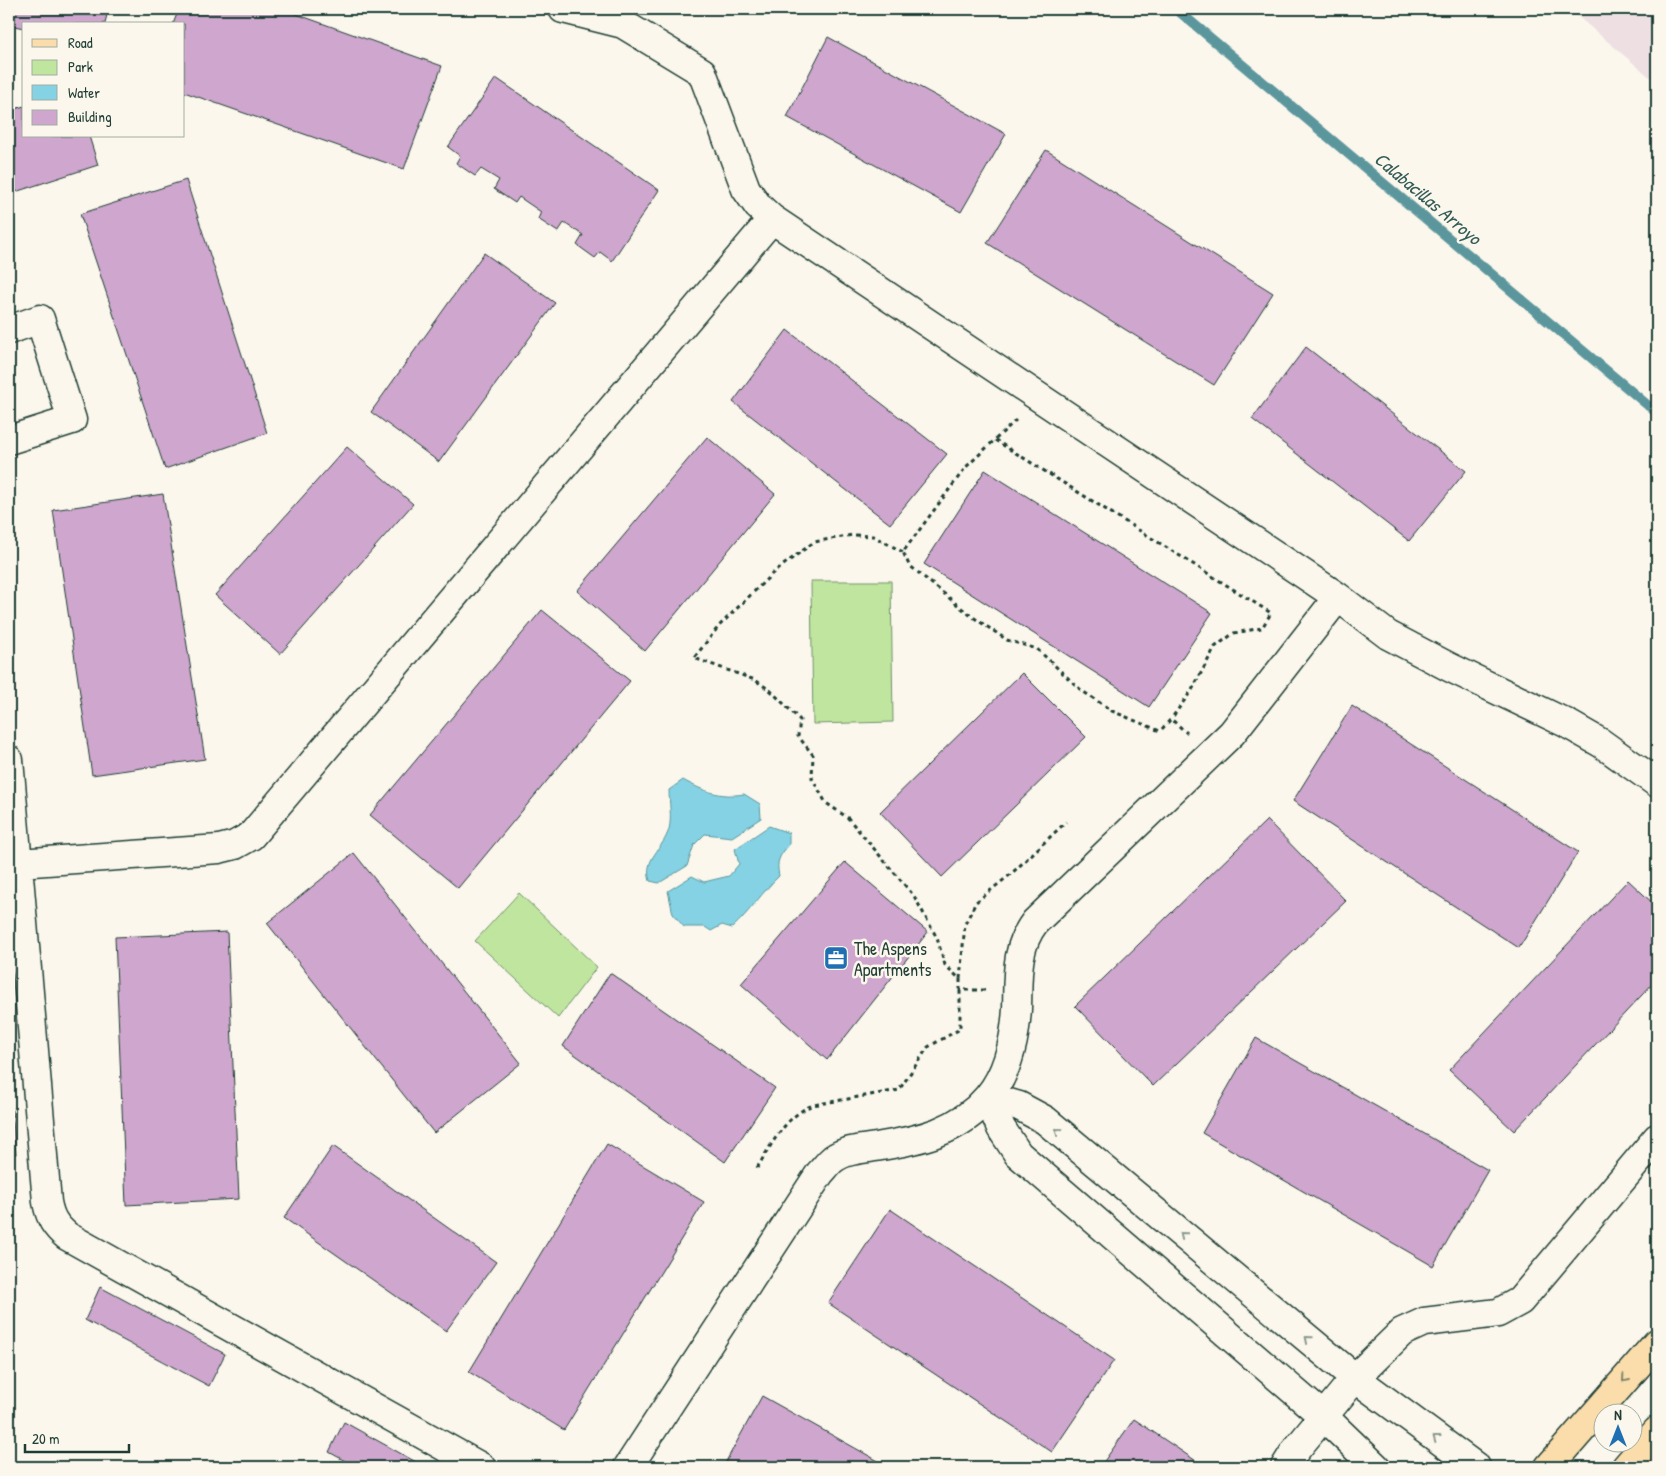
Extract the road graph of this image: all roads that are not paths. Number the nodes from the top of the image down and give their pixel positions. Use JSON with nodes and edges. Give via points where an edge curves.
{"nodes":[{"id":1,"x":563,"y":9,"type":"edge"},
{"id":2,"x":772,"y":219,"type":"junction"},
{"id":3,"x":9,"y":330,"type":"edge"},
{"id":4,"x":9,"y":440,"type":"edge"},
{"id":5,"x":1338,"y":597,"type":"junction"},
{"id":6,"x":9,"y":760,"type":"edge"},
{"id":7,"x":1657,"y":783,"type":"edge"},
{"id":8,"x":18,"y":863,"type":"junction"},
{"id":9,"x":988,"y":1097,"type":"junction"},
{"id":10,"x":1657,"y":1138,"type":"edge"},
{"id":11,"x":1657,"y":1343,"type":"edge"},
{"id":12,"x":1355,"y":1378,"type":"junction"},
{"id":13,"x":1324,"y":1416,"type":"junction"},
{"id":14,"x":1657,"y":1430,"type":"edge"},
{"id":15,"x":481,"y":1467,"type":"edge"},
{"id":16,"x":628,"y":1467,"type":"edge"},
{"id":17,"x":1286,"y":1467,"type":"edge"},
{"id":18,"x":1376,"y":1467,"type":"edge"},
{"id":19,"x":1476,"y":1467,"type":"edge"},
{"id":20,"x":1549,"y":1467,"type":"edge"},
{"id":21,"x":1626,"y":1467,"type":"edge"}],
"edges":[{"from":1,"to":2,"type":"lane","via":[[623,24],[702,72],[746,189]]},
{"from":2,"to":5,"type":"lane"},
{"from":2,"to":8,"type":"lane","via":[[250,836],[219,849]]},
{"from":3,"to":4,"type":"lane","via":[[40,320],[72,420]]},
{"from":5,"to":7,"type":"lane","via":[[1388,635],[1601,742]]},
{"from":5,"to":9,"type":"lane","via":[[1238,726],[1026,934],[1020,949],[1014,1037],[1001,1077]]},
{"from":6,"to":8,"type":"lane"},
{"from":8,"to":15,"type":"lane","via":[[47,1202],[57,1227],[67,1236]]},
{"from":12,"to":9,"type":"lane","one_way":true,"via":[[1045,1120],[1018,1106]]},
{"from":9,"to":13,"type":"lane","via":[[1001,1128],[1018,1154]]},
{"from":9,"to":16,"type":"lane","via":[[970,1116],[946,1131],[919,1140],[850,1151],[833,1159],[820,1173]]},
{"from":10,"to":12,"type":"lane","via":[[1520,1302],[1498,1313],[1424,1322],[1402,1332]]},
{"from":11,"to":20,"type":"main road","one_way":true},
{"from":12,"to":13,"type":"lane"},
{"from":19,"to":12,"type":"lane","one_way":true},
{"from":13,"to":17,"type":"lane"},
{"from":13,"to":18,"type":"lane"},
{"from":14,"to":21,"type":"main road"}]}
